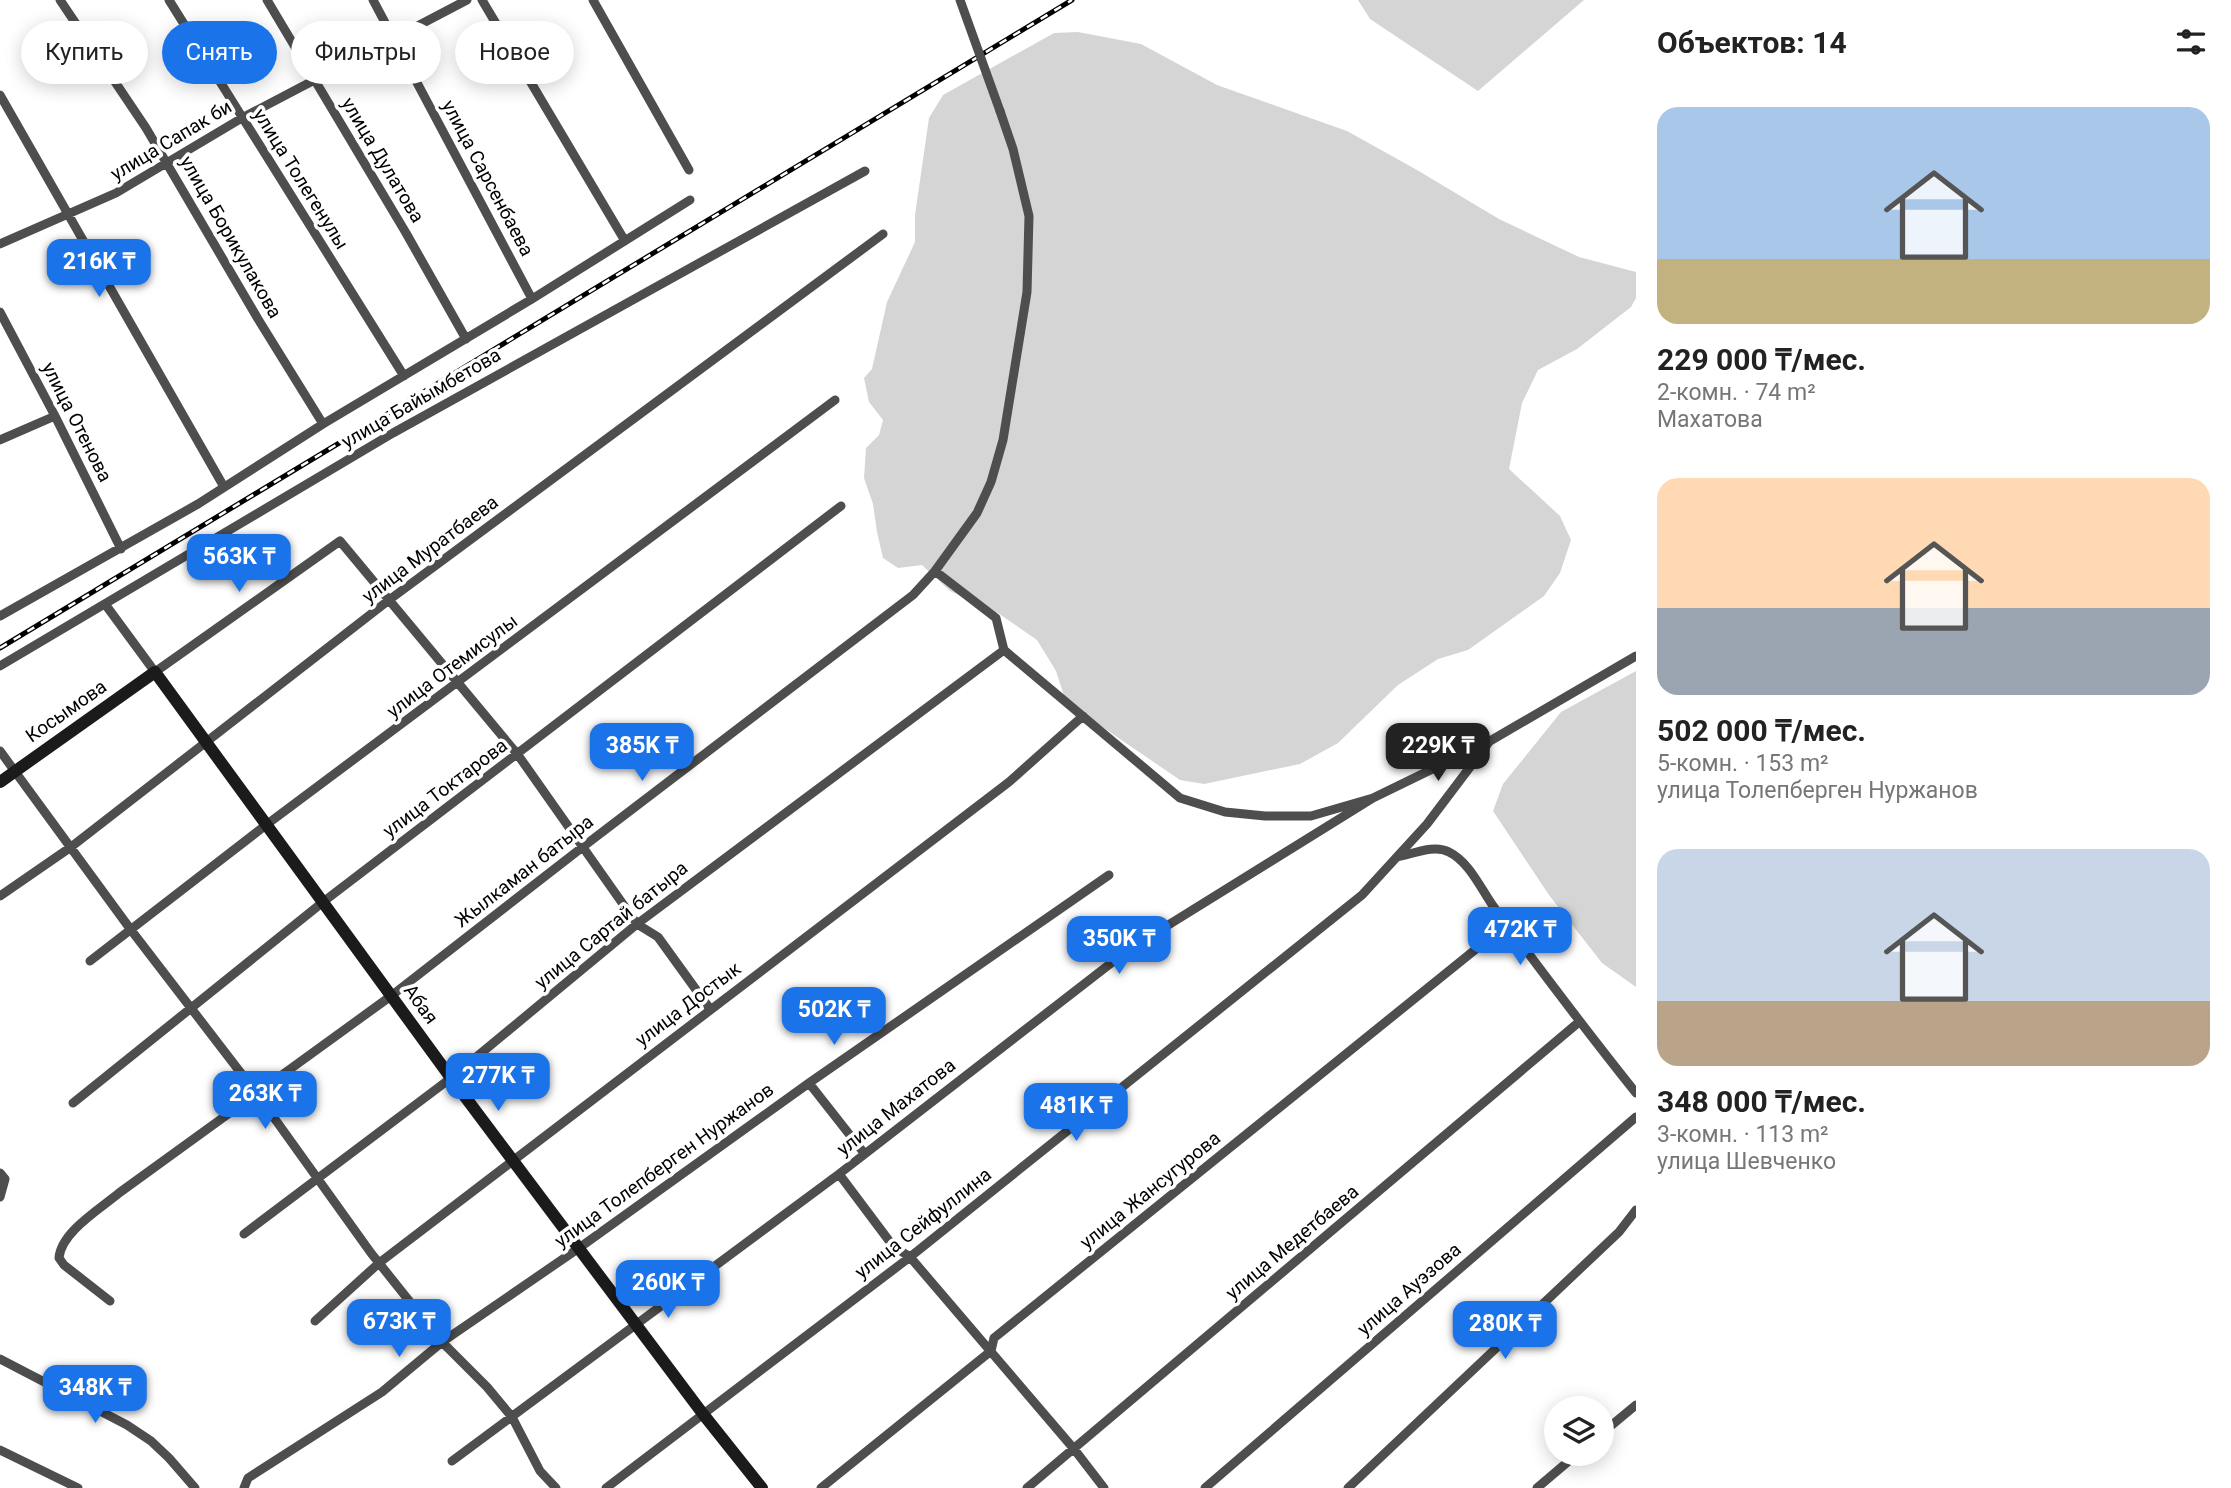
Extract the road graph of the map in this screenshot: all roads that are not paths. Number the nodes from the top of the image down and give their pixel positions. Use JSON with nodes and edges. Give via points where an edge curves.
{"nodes":[{"id":1,"x":60,"y":0,"type":"edge"},
{"id":2,"x":169,"y":0,"type":"edge"},
{"id":3,"x":267,"y":0,"type":"edge"},
{"id":4,"x":373,"y":0,"type":"edge"},
{"id":5,"x":467,"y":0,"type":"edge"},
{"id":6,"x":482,"y":0,"type":"edge"},
{"id":7,"x":593,"y":0,"type":"edge"},
{"id":8,"x":960,"y":0,"type":"edge"},
{"id":9,"x":384,"y":21,"type":"edge"},
{"id":10,"x":425,"y":21,"type":"edge"},
{"id":11,"x":291,"y":40,"type":"edge"},
{"id":12,"x":305,"y":84,"type":"edge"},
{"id":13,"x":317,"y":84,"type":"edge"},
{"id":14,"x":418,"y":84,"type":"edge"},
{"id":15,"x":0,"y":95,"type":"edge"},
{"id":16,"x":242,"y":117,"type":"junction"},
{"id":17,"x":168,"y":163,"type":"junction"},
{"id":18,"x":689,"y":170,"type":"dead end"},
{"id":19,"x":865,"y":171,"type":"dead end"},
{"id":20,"x":690,"y":200,"type":"dead end"},
{"id":21,"x":68,"y":215,"type":"junction"},
{"id":22,"x":883,"y":234,"type":"dead end"},
{"id":23,"x":625,"y":241,"type":"junction"},
{"id":24,"x":0,"y":243,"type":"edge"},
{"id":25,"x":533,"y":299,"type":"junction"},
{"id":26,"x":0,"y":312,"type":"edge"},
{"id":27,"x":466,"y":339,"type":"junction"},
{"id":28,"x":404,"y":376,"type":"junction"},
{"id":29,"x":835,"y":400,"type":"dead end"},
{"id":30,"x":55,"y":416,"type":"junction"},
{"id":31,"x":323,"y":424,"type":"junction"},
{"id":32,"x":0,"y":440,"type":"edge"},
{"id":33,"x":224,"y":487,"type":"junction"},
{"id":34,"x":841,"y":506,"type":"dead end"},
{"id":35,"x":121,"y":549,"type":"junction"},
{"id":36,"x":935,"y":571,"type":"junction"},
{"id":37,"x":389,"y":600,"type":"junction"},
{"id":38,"x":105,"y":604,"type":"junction"},
{"id":39,"x":0,"y":616,"type":"edge"},
{"id":40,"x":1004,"y":650,"type":"junction"},
{"id":41,"x":1636,"y":656,"type":"edge"},
{"id":42,"x":0,"y":666,"type":"edge"},
{"id":43,"x":155,"y":672,"type":"junction"},
{"id":44,"x":458,"y":683,"type":"junction"},
{"id":45,"x":1083,"y":716,"type":"junction"},
{"id":46,"x":1490,"y":741,"type":"junction"},
{"id":47,"x":206,"y":742,"type":"junction"},
{"id":48,"x":0,"y":751,"type":"edge"},
{"id":49,"x":518,"y":755,"type":"junction"},
{"id":50,"x":14,"y":771,"type":"junction"},
{"id":51,"x":0,"y":782,"type":"edge"},
{"id":52,"x":1373,"y":798,"type":"junction"},
{"id":53,"x":267,"y":825,"type":"junction"},
{"id":54,"x":584,"y":846,"type":"junction"},
{"id":55,"x":71,"y":847,"type":"junction"},
{"id":56,"x":1397,"y":857,"type":"junction"},
{"id":57,"x":1109,"y":875,"type":"dead end"},
{"id":58,"x":0,"y":895,"type":"edge"},
{"id":59,"x":323,"y":902,"type":"junction"},
{"id":60,"x":637,"y":924,"type":"junction"},
{"id":61,"x":1507,"y":924,"type":"junction"},
{"id":62,"x":131,"y":930,"type":"junction"},
{"id":63,"x":90,"y":961,"type":"dead end"},
{"id":64,"x":391,"y":996,"type":"junction"},
{"id":65,"x":191,"y":1007,"type":"junction"},
{"id":66,"x":710,"y":1009,"type":"junction"},
{"id":67,"x":1579,"y":1022,"type":"junction"},
{"id":68,"x":451,"y":1078,"type":"junction"},
{"id":69,"x":809,"y":1083,"type":"junction"},
{"id":70,"x":1636,"y":1093,"type":"edge"},
{"id":71,"x":257,"y":1094,"type":"junction"},
{"id":72,"x":74,"y":1103,"type":"dead end"},
{"id":73,"x":1636,"y":1117,"type":"edge"},
{"id":74,"x":864,"y":1153,"type":"junction"},
{"id":75,"x":513,"y":1160,"type":"junction"},
{"id":76,"x":839,"y":1174,"type":"junction"},
{"id":77,"x":2,"y":1176,"type":"edge"},
{"id":78,"x":318,"y":1178,"type":"junction"},
{"id":79,"x":0,"y":1197,"type":"edge"},
{"id":80,"x":1636,"y":1210,"type":"edge"},
{"id":81,"x":244,"y":1234,"type":"dead end"},
{"id":82,"x":579,"y":1248,"type":"junction"},
{"id":83,"x":909,"y":1257,"type":"junction"},
{"id":84,"x":379,"y":1264,"type":"junction"},
{"id":85,"x":110,"y":1301,"type":"dead end"},
{"id":86,"x":315,"y":1321,"type":"dead end"},
{"id":87,"x":637,"y":1325,"type":"junction"},
{"id":88,"x":442,"y":1342,"type":"junction"},
{"id":89,"x":991,"y":1351,"type":"junction"},
{"id":90,"x":0,"y":1359,"type":"edge"},
{"id":91,"x":1636,"y":1405,"type":"edge"},
{"id":92,"x":703,"y":1414,"type":"junction"},
{"id":93,"x":512,"y":1417,"type":"junction"},
{"id":94,"x":1614,"y":1423,"type":"edge"},
{"id":95,"x":1074,"y":1449,"type":"junction"},
{"id":96,"x":0,"y":1450,"type":"edge"},
{"id":97,"x":452,"y":1461,"type":"dead end"},
{"id":98,"x":1563,"y":1466,"type":"edge"},
{"id":99,"x":78,"y":1488,"type":"edge"},
{"id":100,"x":195,"y":1488,"type":"edge"},
{"id":101,"x":244,"y":1488,"type":"edge"},
{"id":102,"x":556,"y":1488,"type":"edge"},
{"id":103,"x":606,"y":1488,"type":"edge"},
{"id":104,"x":762,"y":1488,"type":"edge"},
{"id":105,"x":821,"y":1488,"type":"edge"},
{"id":106,"x":1027,"y":1488,"type":"edge"},
{"id":107,"x":1104,"y":1488,"type":"edge"},
{"id":108,"x":1205,"y":1488,"type":"edge"},
{"id":109,"x":1348,"y":1488,"type":"edge"},
{"id":110,"x":1537,"y":1488,"type":"edge"}],
"edges":[{"from":1,"to":17,"type":"street","name":"улица Борикулакова"},
{"from":2,"to":16,"type":"street","name":"улица Толегенулы"},
{"from":3,"to":11,"type":"street","name":"улица Дулатова"},
{"from":4,"to":9,"type":"street","name":"улица Сарсенбаева"},
{"from":5,"to":10,"type":"street","name":"улица Сапак би"},
{"from":6,"to":23,"type":"street"},
{"from":7,"to":18,"type":"street"},
{"from":8,"to":36,"type":"street","name":"Жылкаман батыра","bridge":true,"via":[[1013,149],[1028,216],[1027,292],[1003,440],[991,482],[977,513]]},
{"from":12,"to":16,"type":"street","name":"улица Сапак би"},
{"from":13,"to":27,"type":"street","name":"улица Дулатова"},
{"from":14,"to":25,"type":"street","name":"улица Сарсенбаева"},
{"from":15,"to":21,"type":"street"},
{"from":16,"to":17,"type":"street","name":"улица Сапак би"},
{"from":16,"to":28,"type":"street","name":"улица Толегенулы"},
{"from":17,"to":21,"type":"street","name":"улица Сапак би"},
{"from":17,"to":31,"type":"street","name":"улица Борикулакова"},
{"from":19,"to":38,"type":"street","name":"улица Байымбетова","via":[[393,433]]},
{"from":20,"to":23,"type":"street"},
{"from":21,"to":24,"type":"street","name":"улица Сапак би"},
{"from":21,"to":33,"type":"street"},
{"from":22,"to":37,"type":"street","name":"улица Муратбаева"},
{"from":23,"to":25,"type":"street"},
{"from":25,"to":27,"type":"street"},
{"from":26,"to":30,"type":"street","name":"улица Отенова"},
{"from":27,"to":28,"type":"street"},
{"from":28,"to":31,"type":"street"},
{"from":29,"to":44,"type":"street","name":"улица Отемисулы"},
{"from":30,"to":32,"type":"street"},
{"from":30,"to":35,"type":"street","name":"улица Отенова"},
{"from":31,"to":33,"type":"street"},
{"from":33,"to":35,"type":"street"},
{"from":34,"to":49,"type":"street","name":"улица Токтарова"},
{"from":35,"to":39,"type":"street"},
{"from":36,"to":40,"type":"street","via":[[996,618]]},
{"from":36,"to":54,"type":"street","name":"Жылкаман батыра","via":[[913,595]]},
{"from":37,"to":43,"type":"street","via":[[340,541]]},
{"from":37,"to":44,"type":"street"},
{"from":37,"to":47,"type":"street","name":"улица Муратбаева"},
{"from":38,"to":42,"type":"street","name":"улица Байымбетова"},
{"from":38,"to":43,"type":"street"},
{"from":40,"to":45,"type":"street"},
{"from":40,"to":60,"type":"street","name":"улица Сартай батыра"},
{"from":41,"to":46,"type":"street"},
{"from":43,"to":47,"type":"street","name":"Абая"},
{"from":43,"to":50,"type":"street","name":"Косымова"},
{"from":44,"to":49,"type":"street"},
{"from":44,"to":53,"type":"street","name":"улица Отемисулы"},
{"from":45,"to":52,"type":"street","via":[[1180,798],[1225,812],[1311,816]]},
{"from":45,"to":66,"type":"street","name":"улица Достык","via":[[1009,782]]},
{"from":46,"to":52,"type":"street"},
{"from":46,"to":56,"type":"street","name":"улица Сейфуллина"},
{"from":47,"to":53,"type":"street","name":"Абая"},
{"from":47,"to":55,"type":"street","name":"улица Муратбаева"},
{"from":48,"to":50,"type":"street"},
{"from":49,"to":54,"type":"street"},
{"from":49,"to":59,"type":"street","name":"улица Токтарова"},
{"from":50,"to":51,"type":"street","name":"Косымова"},
{"from":50,"to":55,"type":"street"},
{"from":52,"to":74,"type":"street","name":"улица Махатова","via":[[1128,950]]},
{"from":53,"to":59,"type":"street","name":"Абая"},
{"from":53,"to":62,"type":"street","name":"улица Отемисулы"},
{"from":54,"to":60,"type":"street"},
{"from":54,"to":64,"type":"street","name":"Жылкаман батыра"},
{"from":55,"to":58,"type":"street","name":"улица Муратбаева"},
{"from":55,"to":62,"type":"street"},
{"from":56,"to":61,"type":"street","via":[[1430,849],[1449,852],[1468,868]]},
{"from":56,"to":83,"type":"street","name":"улица Сейфуллина","via":[[1362,895]]},
{"from":57,"to":69,"type":"street","name":"улица Толепберген Нуржанов"},
{"from":59,"to":64,"type":"street","name":"Абая"},
{"from":59,"to":65,"type":"street","name":"улица Токтарова"},
{"from":60,"to":66,"type":"street","via":[[658,937]]},
{"from":60,"to":68,"type":"street","name":"улица Сартай батыра"},
{"from":61,"to":67,"type":"street"},
{"from":61,"to":89,"type":"street","name":"улица Жансугурова","via":[[995,1338]]},
{"from":62,"to":63,"type":"street","name":"улица Отемисулы"},
{"from":62,"to":65,"type":"street"},
{"from":64,"to":68,"type":"street","name":"Абая"},
{"from":64,"to":71,"type":"street","name":"Жылкаман батыра"},
{"from":65,"to":71,"type":"street"},
{"from":65,"to":72,"type":"street","name":"улица Токтарова"},
{"from":66,"to":75,"type":"street","name":"улица Достык"},
{"from":67,"to":70,"type":"street"},
{"from":67,"to":95,"type":"street","name":"улица Медетбаева"},
{"from":68,"to":75,"type":"street","name":"Абая"},
{"from":68,"to":78,"type":"street","name":"улица Сартай батыра"},
{"from":69,"to":74,"type":"street"},
{"from":69,"to":82,"type":"street","name":"улица Толепберген Нуржанов"},
{"from":71,"to":78,"type":"street"},
{"from":71,"to":85,"type":"street","name":"Жылкаман батыра","via":[[119,1193],[61,1246],[59,1258],[64,1265]]},
{"from":73,"to":108,"type":"street","name":"улица Ауэзова"},
{"from":74,"to":76,"type":"street","name":"улица Махатова"},
{"from":75,"to":82,"type":"street","name":"Абая"},
{"from":75,"to":84,"type":"street","name":"улица Достык"},
{"from":76,"to":83,"type":"street","via":[[893,1246]]},
{"from":76,"to":87,"type":"street","name":"улица Махатова"},
{"from":77,"to":79,"type":"street"},
{"from":78,"to":81,"type":"street","name":"улица Сартай батыра"},
{"from":78,"to":84,"type":"street"},
{"from":80,"to":109,"type":"street","via":[[1619,1232]]},
{"from":82,"to":87,"type":"street","name":"Абая"},
{"from":82,"to":88,"type":"street","name":"улица Толепберген Нуржанов"},
{"from":83,"to":89,"type":"street"},
{"from":83,"to":92,"type":"street","name":"улица Сейфуллина"},
{"from":84,"to":86,"type":"street","name":"улица Достык"},
{"from":84,"to":88,"type":"street"},
{"from":87,"to":92,"type":"street","name":"Абая"},
{"from":87,"to":93,"type":"street","name":"улица Махатова"},
{"from":88,"to":93,"type":"street"},
{"from":88,"to":101,"type":"street","name":"улица Толепберген Нуржанов","via":[[382,1392],[248,1478]]},
{"from":89,"to":95,"type":"street"},
{"from":89,"to":105,"type":"street","name":"улица Жансугурова"},
{"from":90,"to":100,"type":"street","via":[[135,1430]]},
{"from":91,"to":94,"type":"street"},
{"from":92,"to":103,"type":"street","name":"улица Сейфуллина"},
{"from":92,"to":104,"type":"street","name":"Абая"},
{"from":93,"to":97,"type":"street","name":"улица Махатова"},
{"from":93,"to":102,"type":"street","via":[[540,1471]]},
{"from":95,"to":106,"type":"street","name":"улица Медетбаева"},
{"from":95,"to":107,"type":"street"},
{"from":96,"to":99,"type":"street"},
{"from":98,"to":110,"type":"street"}]}
